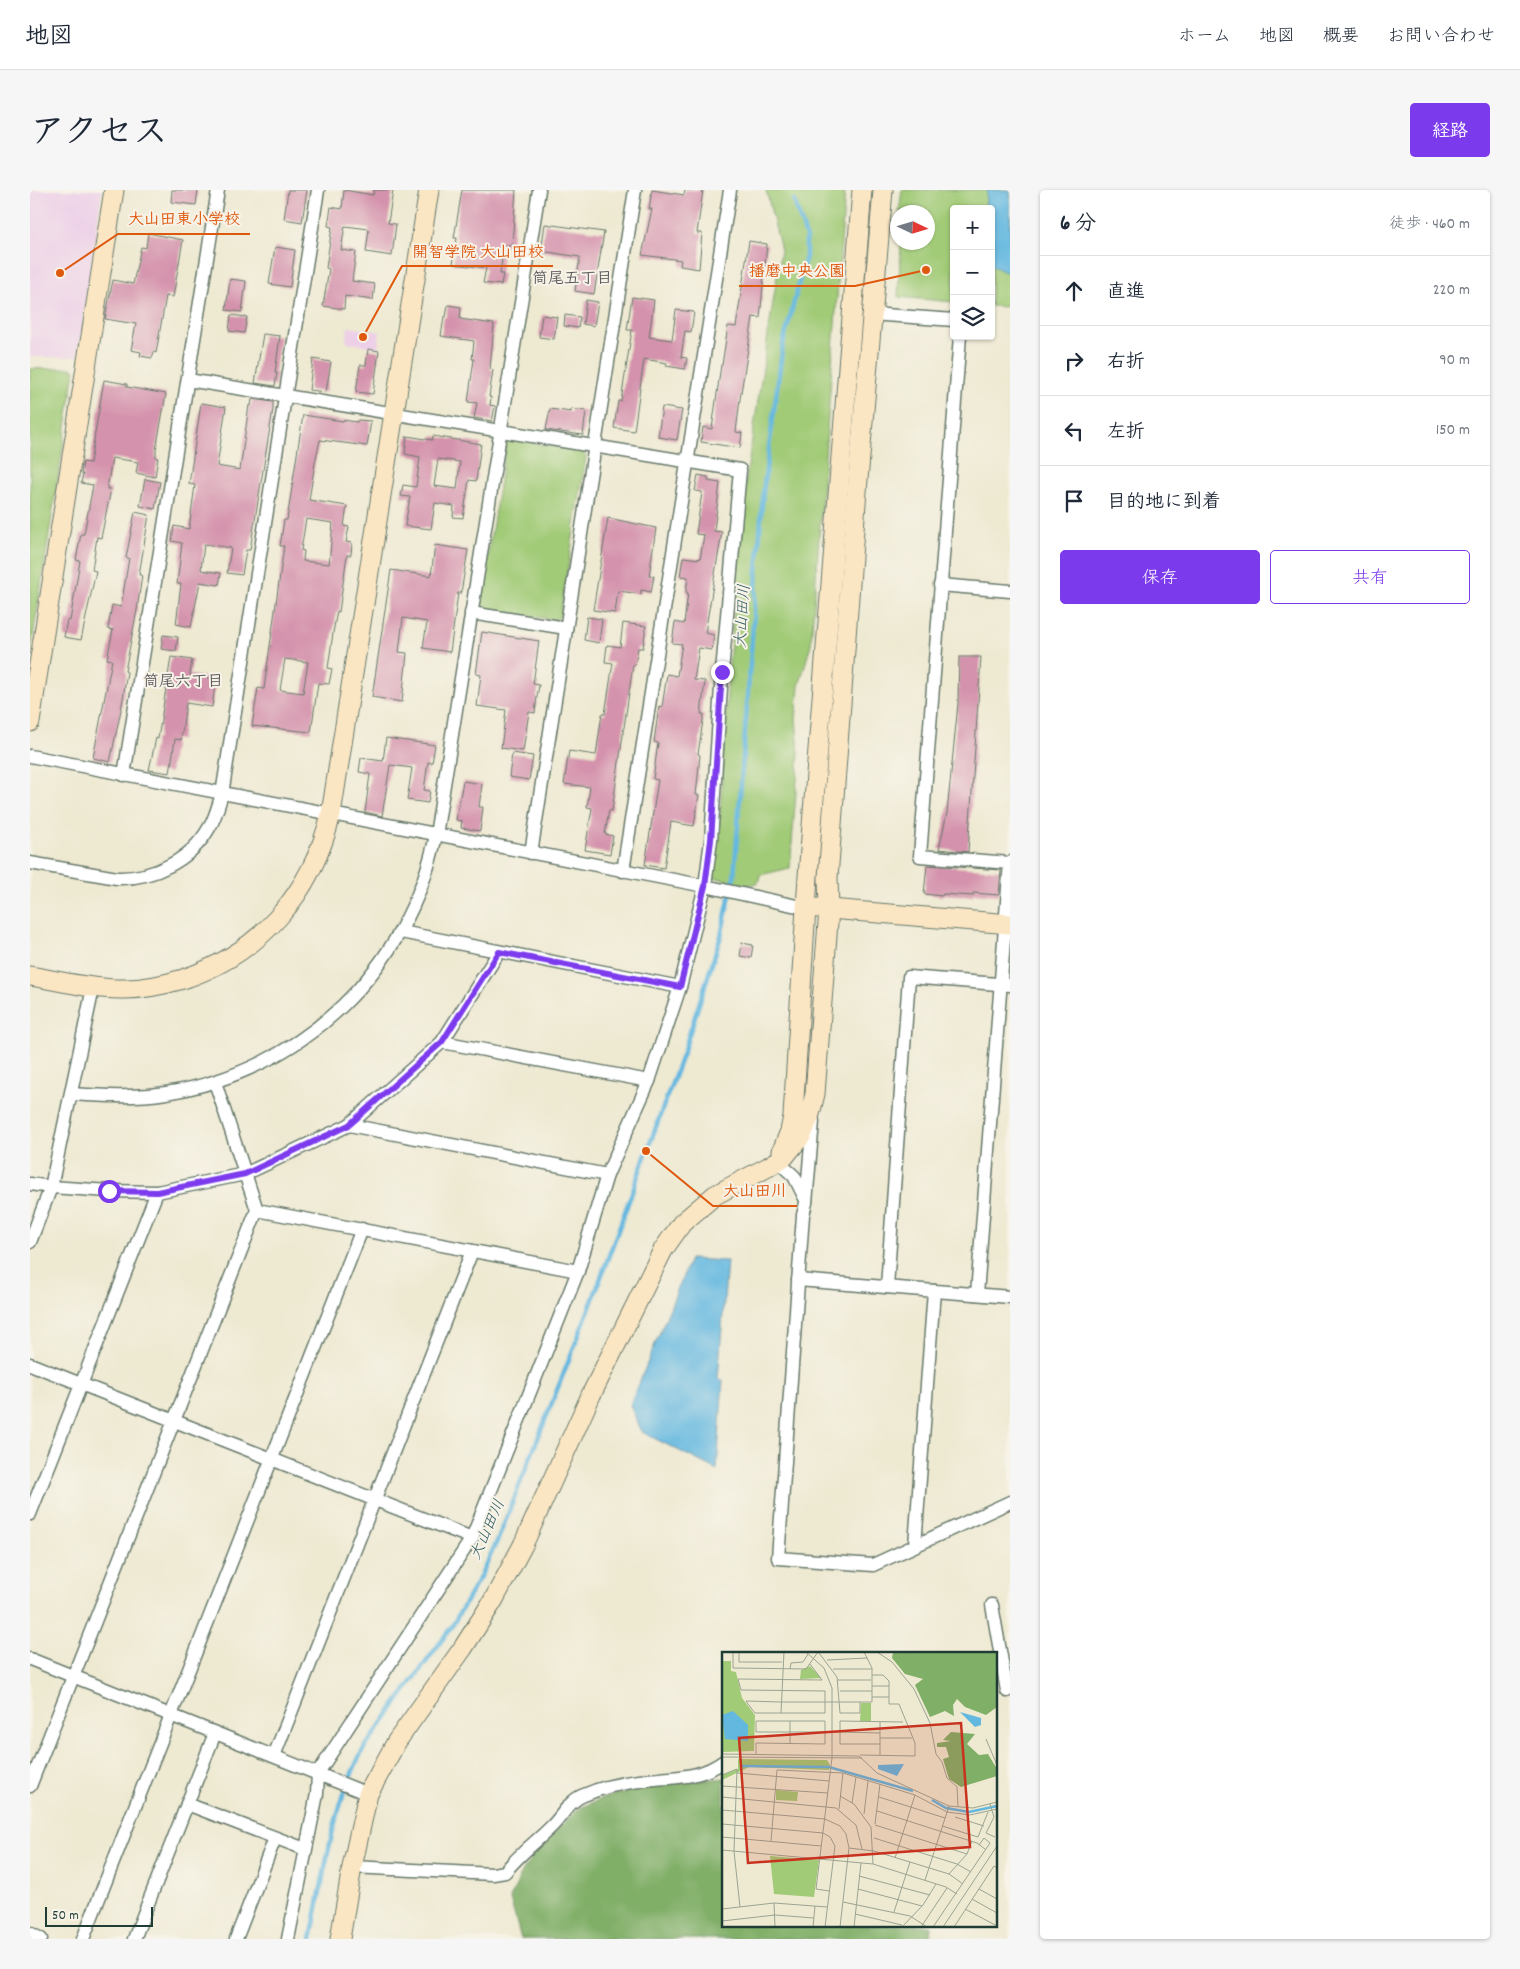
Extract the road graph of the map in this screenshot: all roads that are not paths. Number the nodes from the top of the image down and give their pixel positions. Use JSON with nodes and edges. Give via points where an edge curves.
{"nodes":[{"id":1,"x":114,"y":190,"type":"edge"},
{"id":2,"x":218,"y":190,"type":"edge"},
{"id":3,"x":318,"y":190,"type":"edge"},
{"id":4,"x":429,"y":190,"type":"edge"},
{"id":5,"x":539,"y":190,"type":"edge"},
{"id":6,"x":635,"y":190,"type":"edge"},
{"id":7,"x":730,"y":190,"type":"edge"},
{"id":8,"x":862,"y":190,"type":"edge"},
{"id":9,"x":883,"y":190,"type":"edge"},
{"id":10,"x":871,"y":314,"type":"junction"},
{"id":11,"x":950,"y":320,"type":"edge"},
{"id":12,"x":960,"y":340,"type":"edge"},
{"id":13,"x":188,"y":380,"type":"junction"},
{"id":14,"x":285,"y":396,"type":"junction"},
{"id":15,"x":394,"y":413,"type":"junction"},
{"id":16,"x":500,"y":431,"type":"junction"},
{"id":17,"x":594,"y":446,"type":"junction"},
{"id":18,"x":688,"y":462,"type":"junction"},
{"id":19,"x":940,"y":585,"type":"junction"},
{"id":20,"x":1010,"y":591,"type":"edge"},
{"id":21,"x":471,"y":613,"type":"junction"},
{"id":22,"x":566,"y":628,"type":"junction"},
{"id":23,"x":30,"y":722,"type":"edge"},
{"id":24,"x":30,"y":756,"type":"edge"},
{"id":25,"x":124,"y":775,"type":"junction"},
{"id":26,"x":222,"y":794,"type":"junction"},
{"id":27,"x":331,"y":814,"type":"junction"},
{"id":28,"x":436,"y":835,"type":"junction"},
{"id":29,"x":531,"y":852,"type":"junction"},
{"id":30,"x":30,"y":863,"type":"edge"},
{"id":31,"x":1010,"y":863,"type":"edge"},
{"id":32,"x":623,"y":871,"type":"junction"},
{"id":33,"x":705,"y":886,"type":"junction"},
{"id":34,"x":806,"y":908,"type":"junction"},
{"id":35,"x":829,"y":909,"type":"junction"},
{"id":36,"x":1007,"y":924,"type":"edge"},
{"id":37,"x":401,"y":932,"type":"junction"},
{"id":38,"x":499,"y":952,"type":"junction"},
{"id":39,"x":30,"y":976,"type":"edge"},
{"id":40,"x":1005,"y":985,"type":"edge"},
{"id":41,"x":680,"y":987,"type":"junction"},
{"id":42,"x":93,"y":988,"type":"junction"},
{"id":43,"x":442,"y":1042,"type":"junction"},
{"id":44,"x":215,"y":1082,"type":"junction"},
{"id":45,"x":649,"y":1082,"type":"junction"},
{"id":46,"x":72,"y":1094,"type":"junction"},
{"id":47,"x":815,"y":1094,"type":"junction"},
{"id":48,"x":349,"y":1125,"type":"junction"},
{"id":49,"x":773,"y":1164,"type":"junction"},
{"id":50,"x":245,"y":1174,"type":"junction"},
{"id":51,"x":607,"y":1175,"type":"junction"},
{"id":52,"x":30,"y":1184,"type":"edge"},
{"id":53,"x":51,"y":1187,"type":"junction"},
{"id":54,"x":157,"y":1192,"type":"junction"},
{"id":55,"x":806,"y":1203,"type":"junction"},
{"id":56,"x":256,"y":1210,"type":"junction"},
{"id":57,"x":362,"y":1229,"type":"junction"},
{"id":58,"x":30,"y":1242,"type":"edge"},
{"id":59,"x":472,"y":1251,"type":"junction"},
{"id":60,"x":578,"y":1271,"type":"junction"},
{"id":61,"x":798,"y":1280,"type":"junction"},
{"id":62,"x":887,"y":1287,"type":"junction"},
{"id":63,"x":934,"y":1291,"type":"junction"},
{"id":64,"x":977,"y":1294,"type":"junction"},
{"id":65,"x":1010,"y":1297,"type":"edge"},
{"id":66,"x":30,"y":1364,"type":"edge"},
{"id":67,"x":80,"y":1384,"type":"junction"},
{"id":68,"x":173,"y":1422,"type":"junction"},
{"id":69,"x":272,"y":1460,"type":"junction"},
{"id":70,"x":374,"y":1500,"type":"junction"},
{"id":71,"x":1010,"y":1502,"type":"edge"},
{"id":72,"x":30,"y":1514,"type":"edge"},
{"id":73,"x":472,"y":1538,"type":"junction"},
{"id":74,"x":915,"y":1545,"type":"junction"},
{"id":75,"x":992,"y":1605,"type":"dead end"},
{"id":76,"x":30,"y":1660,"type":"edge"},
{"id":77,"x":73,"y":1677,"type":"junction"},
{"id":78,"x":1004,"y":1691,"type":"edge"},
{"id":79,"x":171,"y":1716,"type":"junction"},
{"id":80,"x":215,"y":1733,"type":"junction"},
{"id":81,"x":274,"y":1756,"type":"junction"},
{"id":82,"x":722,"y":1763,"type":"edge"},
{"id":83,"x":323,"y":1775,"type":"junction"},
{"id":84,"x":30,"y":1786,"type":"edge"},
{"id":85,"x":368,"y":1794,"type":"junction"},
{"id":86,"x":187,"y":1804,"type":"junction"},
{"id":87,"x":275,"y":1838,"type":"junction"},
{"id":88,"x":305,"y":1850,"type":"junction"},
{"id":89,"x":352,"y":1867,"type":"junction"},
{"id":90,"x":30,"y":1933,"type":"edge"},
{"id":91,"x":41,"y":1939,"type":"edge"},
{"id":92,"x":84,"y":1939,"type":"edge"},
{"id":93,"x":134,"y":1939,"type":"edge"},
{"id":94,"x":236,"y":1939,"type":"edge"},
{"id":95,"x":288,"y":1939,"type":"edge"},
{"id":96,"x":340,"y":1939,"type":"edge"}],
"edges":[{"from":1,"to":23,"type":"street"},
{"from":2,"to":13,"type":"street"},
{"from":3,"to":14,"type":"street"},
{"from":4,"to":15,"type":"street"},
{"from":5,"to":16,"type":"street"},
{"from":6,"to":17,"type":"street"},
{"from":7,"to":18,"type":"street"},
{"from":8,"to":34,"type":"street"},
{"from":9,"to":10,"type":"street"},
{"from":10,"to":11,"type":"street"},
{"from":10,"to":35,"type":"street","via":[[830,858]]},
{"from":12,"to":19,"type":"street"},
{"from":13,"to":14,"type":"street"},
{"from":13,"to":25,"type":"street"},
{"from":14,"to":15,"type":"street"},
{"from":14,"to":26,"type":"street"},
{"from":15,"to":16,"type":"street"},
{"from":15,"to":27,"type":"street"},
{"from":16,"to":17,"type":"street"},
{"from":16,"to":21,"type":"street"},
{"from":17,"to":18,"type":"street"},
{"from":17,"to":22,"type":"street"},
{"from":18,"to":32,"type":"street"},
{"from":18,"to":33,"type":"street","via":[[740,470],[722,672],[715,804]]},
{"from":19,"to":20,"type":"street"},
{"from":19,"to":31,"type":"street","via":[[920,856]]},
{"from":21,"to":22,"type":"street"},
{"from":21,"to":28,"type":"street"},
{"from":22,"to":29,"type":"street"},
{"from":24,"to":25,"type":"street"},
{"from":25,"to":26,"type":"street"},
{"from":26,"to":27,"type":"street"},
{"from":26,"to":30,"type":"street","via":[[216,814],[201,839],[178,860],[156,872],[130,879]]},
{"from":27,"to":28,"type":"street"},
{"from":27,"to":42,"type":"street","via":[[325,838],[307,878],[280,916],[255,941],[200,973],[159,986]]},
{"from":28,"to":29,"type":"street"},
{"from":28,"to":37,"type":"street","via":[[421,889]]},
{"from":29,"to":32,"type":"street"},
{"from":31,"to":36,"type":"street"},
{"from":32,"to":33,"type":"street"},
{"from":33,"to":34,"type":"street"},
{"from":33,"to":41,"type":"street"},
{"from":34,"to":35,"type":"street"},
{"from":34,"to":49,"type":"street","via":[[793,1116],[790,1131]]},
{"from":35,"to":36,"type":"street"},
{"from":35,"to":47,"type":"street"},
{"from":36,"to":40,"type":"street"},
{"from":37,"to":38,"type":"street"},
{"from":37,"to":44,"type":"street","via":[[356,992],[308,1037],[268,1060]]},
{"from":38,"to":41,"type":"street"},
{"from":38,"to":43,"type":"street"},
{"from":39,"to":42,"type":"street"},
{"from":40,"to":62,"type":"street","via":[[909,977]]},
{"from":40,"to":64,"type":"street"},
{"from":41,"to":45,"type":"street"},
{"from":42,"to":46,"type":"street"},
{"from":43,"to":45,"type":"street"},
{"from":43,"to":48,"type":"street"},
{"from":44,"to":46,"type":"street","via":[[149,1095]]},
{"from":44,"to":50,"type":"street"},
{"from":45,"to":51,"type":"street"},
{"from":46,"to":53,"type":"street"},
{"from":47,"to":49,"type":"street","via":[[802,1135],[784,1157]]},
{"from":47,"to":55,"type":"street"},
{"from":48,"to":50,"type":"street"},
{"from":48,"to":51,"type":"street"},
{"from":49,"to":55,"type":"street","via":[[794,1176]]},
{"from":49,"to":85,"type":"street","via":[[702,1205],[682,1223],[663,1250],[591,1395],[523,1545],[493,1601],[397,1741]]},
{"from":50,"to":54,"type":"street"},
{"from":50,"to":56,"type":"street"},
{"from":51,"to":60,"type":"street"},
{"from":52,"to":53,"type":"street"},
{"from":53,"to":54,"type":"street"},
{"from":53,"to":58,"type":"street"},
{"from":54,"to":67,"type":"street"},
{"from":55,"to":61,"type":"street"},
{"from":56,"to":57,"type":"street"},
{"from":56,"to":68,"type":"street"},
{"from":57,"to":59,"type":"street"},
{"from":57,"to":69,"type":"street"},
{"from":59,"to":60,"type":"street"},
{"from":59,"to":70,"type":"street"},
{"from":60,"to":73,"type":"street"},
{"from":61,"to":62,"type":"street"},
{"from":61,"to":74,"type":"street","via":[[778,1558],[873,1565]]},
{"from":62,"to":63,"type":"street"},
{"from":63,"to":64,"type":"street"},
{"from":63,"to":74,"type":"street"},
{"from":64,"to":65,"type":"street"},
{"from":66,"to":67,"type":"street"},
{"from":67,"to":68,"type":"street"},
{"from":67,"to":72,"type":"street"},
{"from":68,"to":69,"type":"street"},
{"from":68,"to":77,"type":"street"},
{"from":69,"to":70,"type":"street"},
{"from":69,"to":79,"type":"street"},
{"from":70,"to":73,"type":"street"},
{"from":70,"to":81,"type":"street"},
{"from":71,"to":74,"type":"street"},
{"from":73,"to":83,"type":"street"},
{"from":75,"to":78,"type":"street"},
{"from":76,"to":77,"type":"street"},
{"from":77,"to":79,"type":"street"},
{"from":77,"to":84,"type":"street"},
{"from":79,"to":80,"type":"street"},
{"from":79,"to":92,"type":"street"},
{"from":80,"to":81,"type":"street"},
{"from":80,"to":86,"type":"street"},
{"from":81,"to":83,"type":"street"},
{"from":82,"to":89,"type":"street","via":[[715,1768],[682,1778],[639,1781],[584,1795],[519,1854],[505,1872]]},
{"from":83,"to":85,"type":"street"},
{"from":83,"to":88,"type":"street"},
{"from":85,"to":89,"type":"street"},
{"from":86,"to":87,"type":"street"},
{"from":86,"to":93,"type":"street"},
{"from":87,"to":88,"type":"street"},
{"from":87,"to":94,"type":"street"},
{"from":88,"to":95,"type":"street"},
{"from":89,"to":96,"type":"street"},
{"from":90,"to":91,"type":"street"}]}
